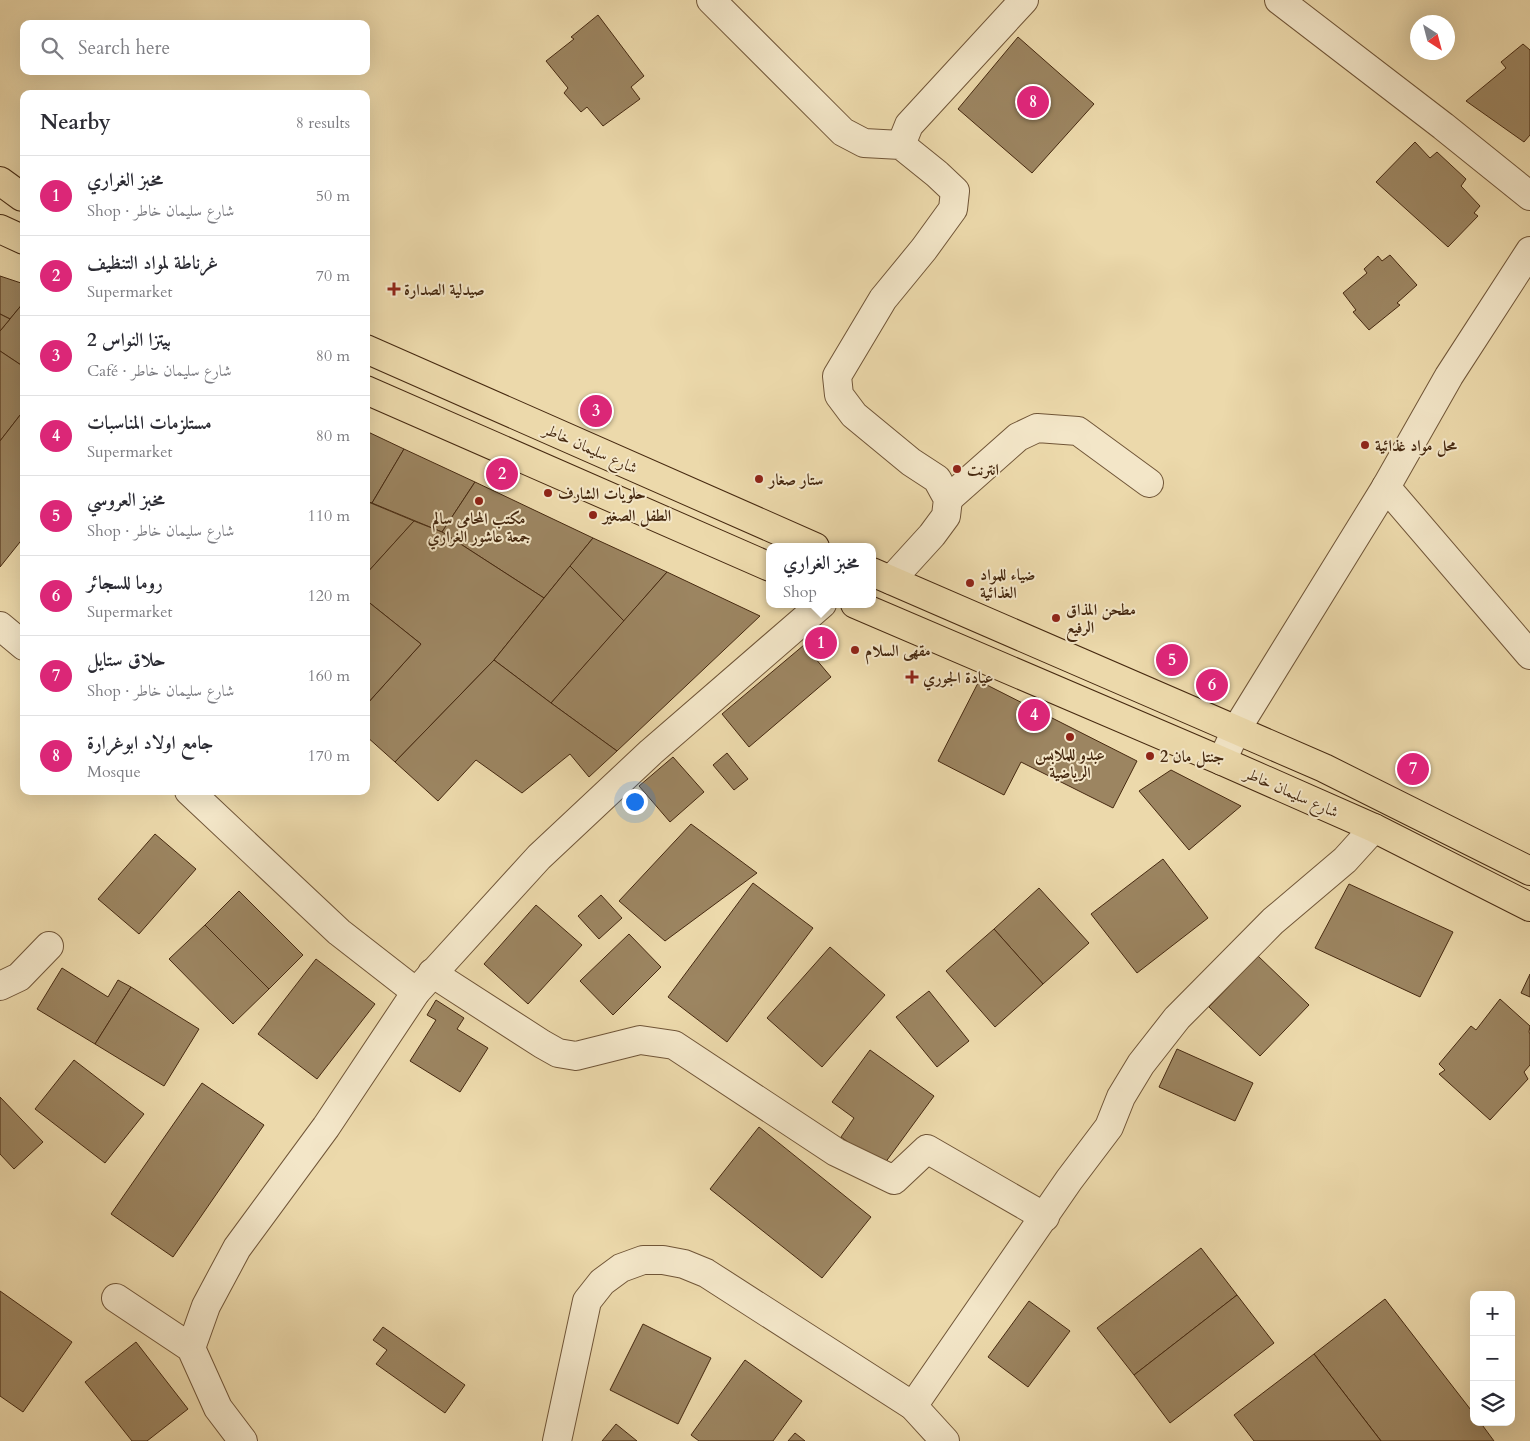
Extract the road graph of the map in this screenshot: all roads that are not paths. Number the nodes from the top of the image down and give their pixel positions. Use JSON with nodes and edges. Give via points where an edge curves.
{"nodes":[{"id":1,"x":711,"y":0,"type":"edge"},
{"id":2,"x":1024,"y":0,"type":"edge"},
{"id":3,"x":1279,"y":0,"type":"edge"},
{"id":4,"x":901,"y":145,"type":"junction"},
{"id":5,"x":0,"y":181,"type":"edge"},
{"id":6,"x":15,"y":194,"type":"edge"},
{"id":7,"x":1530,"y":196,"type":"edge"},
{"id":8,"x":0,"y":229,"type":"edge"},
{"id":9,"x":20,"y":238,"type":"edge"},
{"id":10,"x":1530,"y":251,"type":"edge"},
{"id":11,"x":370,"y":351,"type":"edge"},
{"id":12,"x":370,"y":392,"type":"edge"},
{"id":13,"x":1149,"y":483,"type":"dead end"},
{"id":14,"x":1386,"y":487,"type":"junction"},
{"id":15,"x":948,"y":499,"type":"junction"},
{"id":16,"x":806,"y":543,"type":"edge"},
{"id":17,"x":766,"y":565,"type":"edge"},
{"id":18,"x":882,"y":576,"type":"edge"},
{"id":19,"x":817,"y":608,"type":"edge"},
{"id":20,"x":864,"y":608,"type":"edge"},
{"id":21,"x":0,"y":626,"type":"edge"},
{"id":22,"x":20,"y":643,"type":"edge"},
{"id":23,"x":1530,"y":655,"type":"edge"},
{"id":24,"x":1236,"y":730,"type":"junction"},
{"id":25,"x":1222,"y":761,"type":"junction"},
{"id":26,"x":193,"y":795,"type":"edge"},
{"id":27,"x":1374,"y":828,"type":"junction"},
{"id":28,"x":1530,"y":871,"type":"edge"},
{"id":29,"x":1530,"y":907,"type":"edge"},
{"id":30,"x":49,"y":946,"type":"dead end"},
{"id":31,"x":424,"y":983,"type":"junction"},
{"id":32,"x":0,"y":986,"type":"edge"},
{"id":33,"x":1045,"y":1217,"type":"junction"},
{"id":34,"x":116,"y":1298,"type":"dead end"},
{"id":35,"x":191,"y":1348,"type":"junction"},
{"id":36,"x":913,"y":1406,"type":"junction"},
{"id":37,"x":243,"y":1441,"type":"edge"},
{"id":38,"x":557,"y":1441,"type":"edge"},
{"id":39,"x":945,"y":1441,"type":"edge"}],
"edges":[{"from":1,"to":4,"type":"street","via":[[843,132],[864,143]]},
{"from":2,"to":4,"type":"street","via":[[909,125]]},
{"from":3,"to":7,"type":"street"},
{"from":4,"to":15,"type":"street","via":[[955,192],[953,209],[883,299],[837,376],[838,395],[854,415],[937,479]]},
{"from":5,"to":6,"type":"main road"},
{"from":8,"to":9,"type":"main road"},
{"from":10,"to":14,"type":"street","via":[[1449,376]]},
{"from":11,"to":16,"type":"main road","name":"شارع سليمان خاطر"},
{"from":12,"to":17,"type":"main road"},
{"from":13,"to":15,"type":"street","via":[[1078,431],[1037,428],[1018,437]]},
{"from":14,"to":23,"type":"street"},
{"from":14,"to":24,"type":"street"},
{"from":15,"to":18,"type":"street","via":[[946,516],[932,535]]},
{"from":18,"to":24,"type":"main road","name":"شارع سليمان خاطر"},
{"from":19,"to":31,"type":"street","via":[[651,752],[539,857]]},
{"from":20,"to":25,"type":"main road","name":"شارع سليمان خاطر"},
{"from":21,"to":22,"type":"street"},
{"from":24,"to":25,"type":"street"},
{"from":24,"to":28,"type":"main road","name":"شارع سليمان خاطر","via":[[1324,768]]},
{"from":25,"to":27,"type":"main road","name":"شارع سليمان خاطر"},
{"from":26,"to":31,"type":"street","via":[[339,932]]},
{"from":27,"to":29,"type":"main road","name":"شارع سليمان خاطر"},
{"from":27,"to":33,"type":"street","via":[[1345,860],[1274,921],[1177,1018],[1141,1064],[1121,1097],[1109,1127]]},
{"from":30,"to":32,"type":"street","via":[[19,977]]},
{"from":31,"to":33,"type":"street","via":[[558,1052],[576,1056],[640,1040],[674,1045],[836,1152],[894,1180],[927,1149]]},
{"from":31,"to":35,"type":"street","via":[[326,1127],[237,1248],[206,1306]]},
{"from":33,"to":36,"type":"street"},
{"from":34,"to":35,"type":"street"},
{"from":35,"to":37,"type":"street","via":[[218,1408]]},
{"from":36,"to":38,"type":"street","via":[[706,1273],[684,1264],[643,1260],[621,1268],[602,1282],[587,1301]]},
{"from":36,"to":39,"type":"street"}]}
